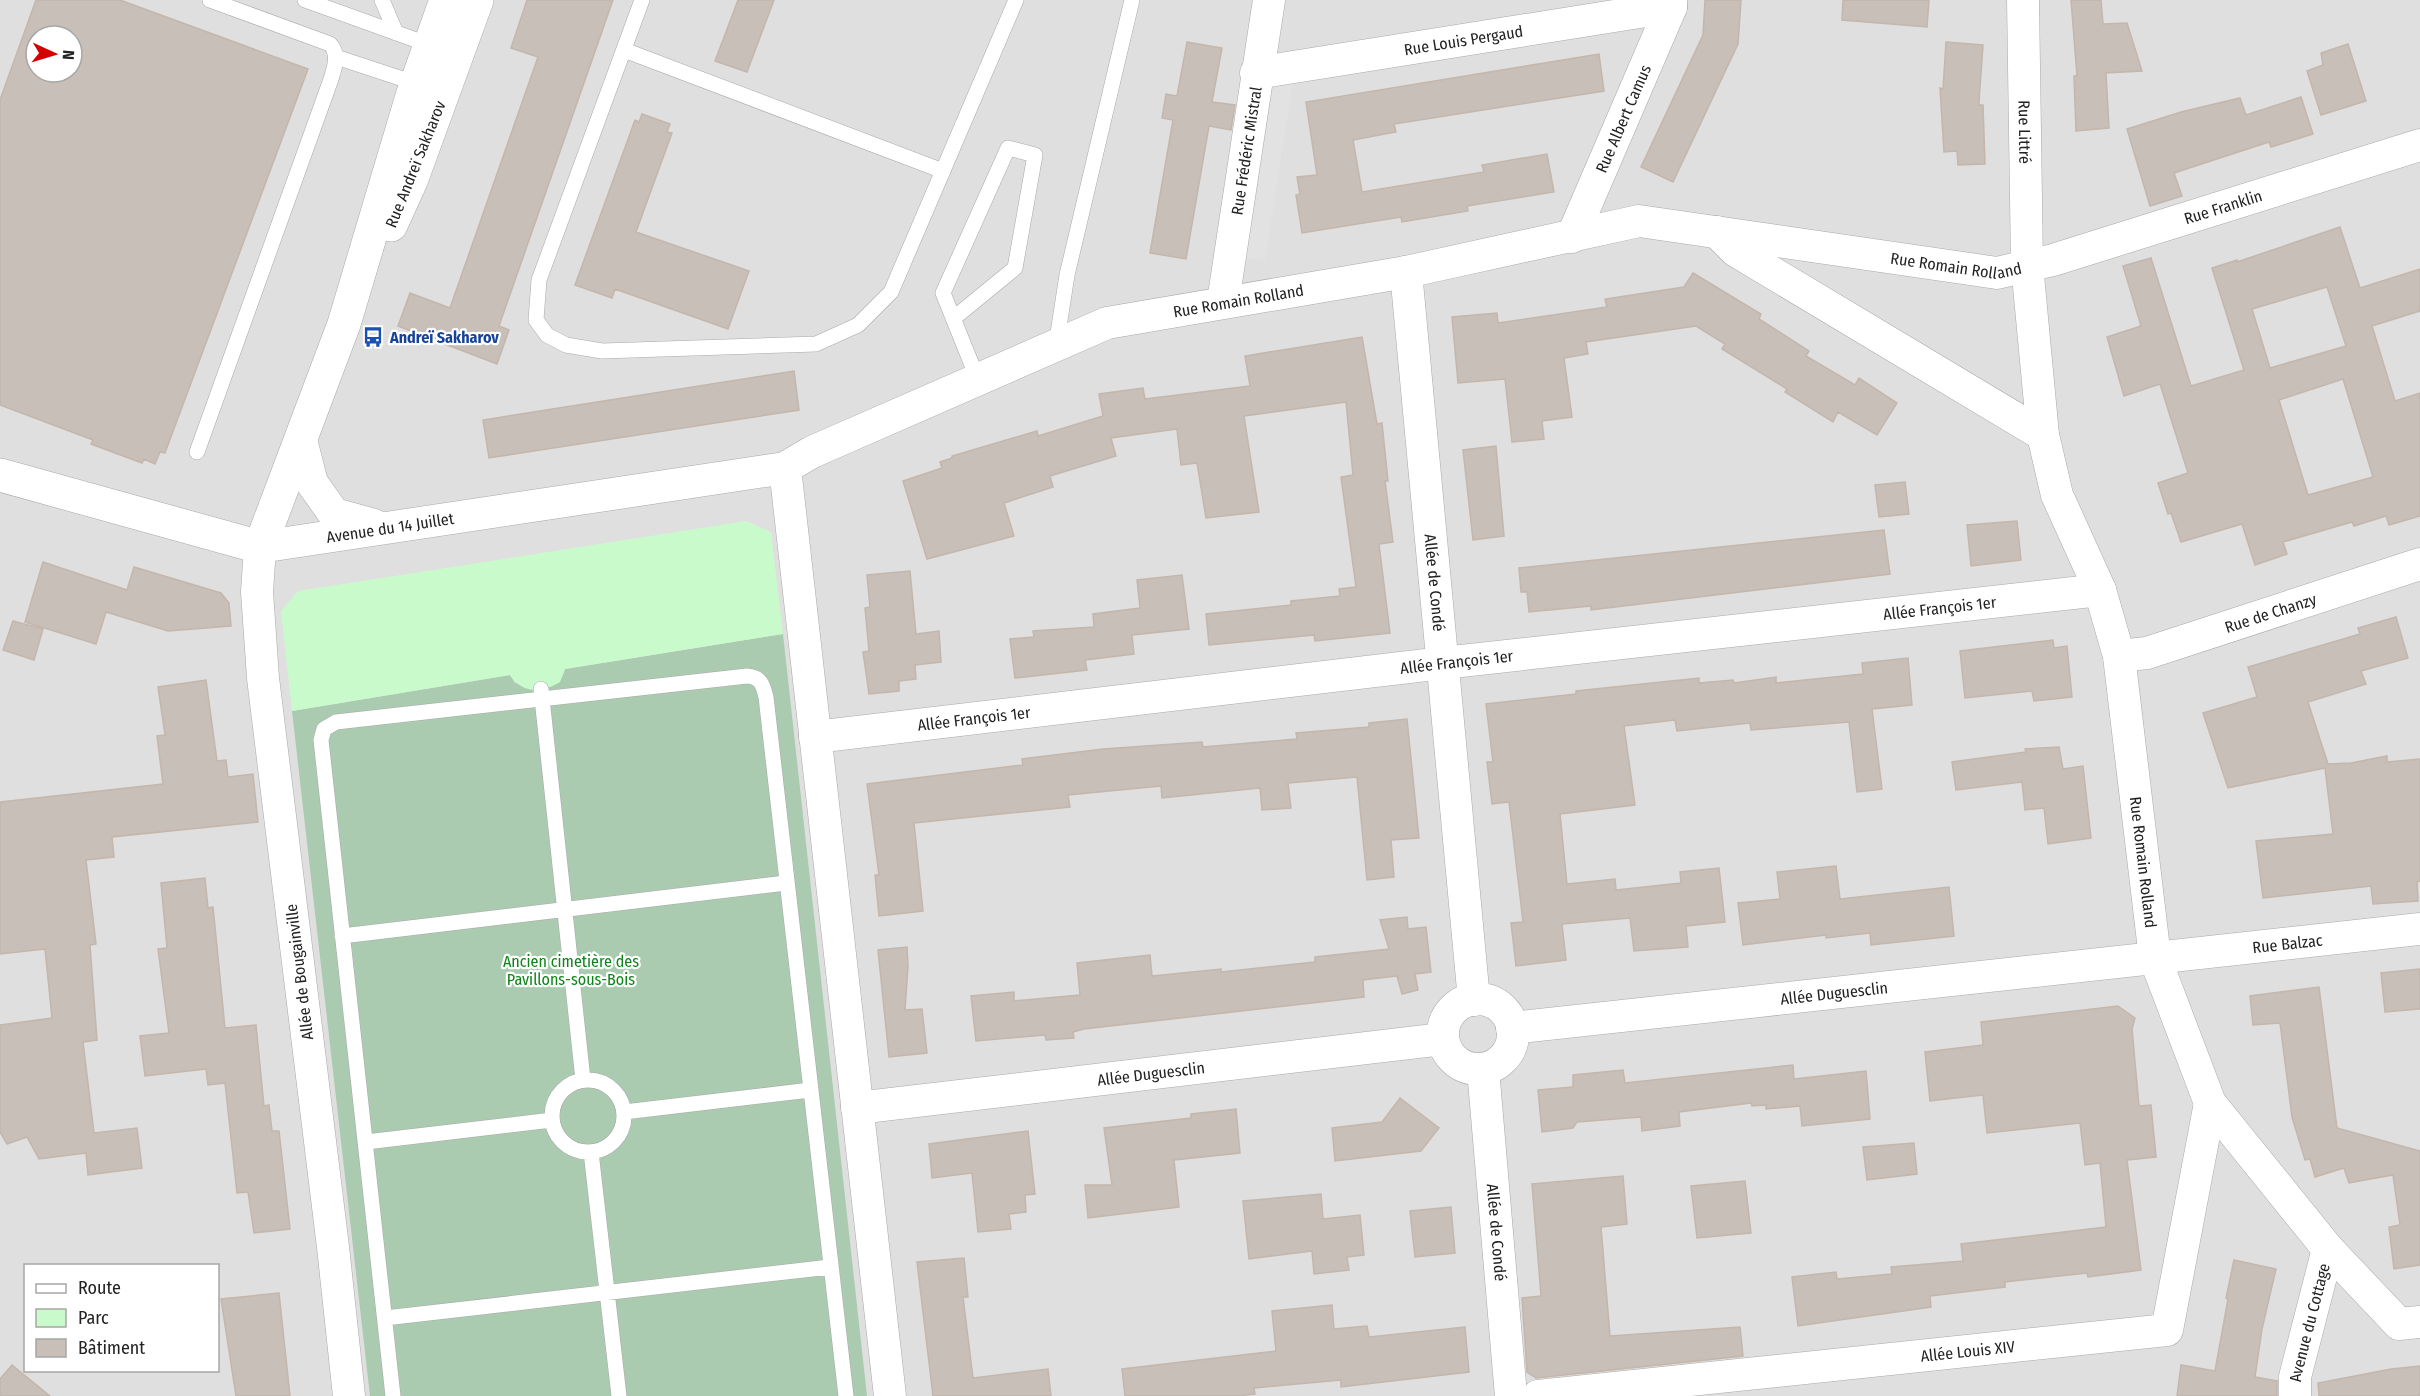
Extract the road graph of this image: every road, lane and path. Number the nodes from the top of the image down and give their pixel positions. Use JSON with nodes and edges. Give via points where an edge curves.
{"nodes":[{"id":1,"x":210,"y":0,"type":"edge"},
{"id":2,"x":305,"y":0,"type":"edge"},
{"id":3,"x":382,"y":0,"type":"edge"},
{"id":4,"x":446,"y":0,"type":"edge"},
{"id":5,"x":477,"y":0,"type":"edge"},
{"id":6,"x":642,"y":0,"type":"edge"},
{"id":7,"x":1016,"y":0,"type":"edge"},
{"id":8,"x":1132,"y":0,"type":"edge"},
{"id":9,"x":1269,"y":0,"type":"edge"},
{"id":10,"x":2023,"y":0,"type":"edge"},
{"id":11,"x":1671,"y":3,"type":"edge"},
{"id":12,"x":396,"y":33,"type":"junction"},
{"id":13,"x":430,"y":45,"type":"junction"},
{"id":14,"x":624,"y":50,"type":"junction"},
{"id":15,"x":336,"y":57,"type":"junction"},
{"id":16,"x":1256,"y":73,"type":"junction"},
{"id":17,"x":430,"y":88,"type":"junction"},
{"id":18,"x":2420,"y":145,"type":"edge"},
{"id":19,"x":943,"y":171,"type":"junction"},
{"id":20,"x":1716,"y":232,"type":"junction"},
{"id":21,"x":1572,"y":237,"type":"junction"},
{"id":22,"x":2027,"y":265,"type":"junction"},
{"id":23,"x":1406,"y":272,"type":"junction"},
{"id":24,"x":1223,"y":302,"type":"junction"},
{"id":25,"x":954,"y":318,"type":"junction"},
{"id":26,"x":1056,"y":346,"type":"junction"},
{"id":27,"x":978,"y":380,"type":"junction"},
{"id":28,"x":2043,"y":435,"type":"junction"},
{"id":29,"x":301,"y":440,"type":"junction"},
{"id":30,"x":197,"y":452,"type":"dead end"},
{"id":31,"x":785,"y":468,"type":"junction"},
{"id":32,"x":0,"y":475,"type":"edge"},
{"id":33,"x":381,"y":527,"type":"junction"},
{"id":34,"x":260,"y":547,"type":"junction"},
{"id":35,"x":2420,"y":564,"type":"edge"},
{"id":36,"x":2100,"y":590,"type":"junction"},
{"id":37,"x":2119,"y":656,"type":"junction"},
{"id":38,"x":1443,"y":663,"type":"junction"},
{"id":39,"x":541,"y":693,"type":"junction"},
{"id":40,"x":815,"y":737,"type":"junction"},
{"id":41,"x":786,"y":883,"type":"junction"},
{"id":42,"x":565,"y":909,"type":"junction"},
{"id":43,"x":2420,"y":929,"type":"edge"},
{"id":44,"x":342,"y":936,"type":"junction"},
{"id":45,"x":2155,"y":958,"type":"junction"},
{"id":46,"x":1474,"y":999,"type":"junction"},
{"id":47,"x":1512,"y":1028,"type":"junction"},
{"id":48,"x":1443,"y":1039,"type":"junction"},
{"id":49,"x":1484,"y":1069,"type":"junction"},
{"id":50,"x":583,"y":1080,"type":"junction"},
{"id":51,"x":810,"y":1090,"type":"junction"},
{"id":52,"x":2210,"y":1103,"type":"junction"},
{"id":53,"x":857,"y":1108,"type":"junction"},
{"id":54,"x":624,"y":1112,"type":"junction"},
{"id":55,"x":552,"y":1120,"type":"junction"},
{"id":56,"x":366,"y":1142,"type":"junction"},
{"id":57,"x":591,"y":1152,"type":"junction"},
{"id":58,"x":2328,"y":1249,"type":"junction"},
{"id":59,"x":830,"y":1267,"type":"junction"},
{"id":60,"x":608,"y":1293,"type":"junction"},
{"id":61,"x":385,"y":1318,"type":"junction"},
{"id":62,"x":2420,"y":1322,"type":"edge"},
{"id":63,"x":349,"y":1396,"type":"edge"},
{"id":64,"x":393,"y":1396,"type":"edge"},
{"id":65,"x":619,"y":1396,"type":"edge"},
{"id":66,"x":846,"y":1396,"type":"edge"},
{"id":67,"x":890,"y":1396,"type":"edge"},
{"id":68,"x":1510,"y":1396,"type":"edge"},
{"id":69,"x":1538,"y":1396,"type":"edge"},
{"id":70,"x":2295,"y":1396,"type":"edge"}],
"edges":[{"from":1,"to":15,"type":"lane","via":[[330,44]]},
{"from":2,"to":12,"type":"lane"},
{"from":3,"to":12,"type":"lane"},
{"from":4,"to":13,"type":"street","name":"Rue Andreï Sakharov"},
{"from":5,"to":17,"type":"street","name":"Rue Andreï Sakharov"},
{"from":6,"to":14,"type":"lane"},
{"from":7,"to":19,"type":"lane"},
{"from":8,"to":26,"type":"lane","via":[[1067,274]]},
{"from":9,"to":16,"type":"street","name":"Rue Frédéric Mistral"},
{"from":10,"to":22,"type":"street","name":"Rue Littré"},
{"from":11,"to":16,"type":"street","name":"Rue Louis Pergaud"},
{"from":11,"to":21,"type":"street","name":"Rue Albert Camus"},
{"from":12,"to":13,"type":"lane"},
{"from":13,"to":17,"type":"street","name":"Rue Andreï Sakharov"},
{"from":14,"to":19,"type":"lane"},
{"from":14,"to":19,"type":"lane","via":[[539,280],[536,320],[547,334],[566,345],[602,351],[816,344],[858,325],[891,292]]},
{"from":15,"to":17,"type":"lane"},
{"from":15,"to":30,"type":"lane"},
{"from":16,"to":24,"type":"street","name":"Rue Frédéric Mistral"},
{"from":17,"to":29,"type":"street","name":"Rue Andreï Sakharov","via":[[411,181],[344,324]]},
{"from":18,"to":22,"type":"street","name":"Rue Franklin"},
{"from":20,"to":21,"type":"street","name":"Rue Romain Rolland","via":[[1639,221]]},
{"from":20,"to":22,"type":"street","name":"Rue Romain Rolland","via":[[1997,273]]},
{"from":20,"to":28,"type":"street","via":[[1736,251]]},
{"from":21,"to":23,"type":"street","name":"Rue Romain Rolland"},
{"from":22,"to":28,"type":"street","name":"Rue Romain Rolland"},
{"from":23,"to":24,"type":"street","name":"Rue Romain Rolland"},
{"from":23,"to":38,"type":"street","name":"Allée de Condé"},
{"from":24,"to":26,"type":"street","name":"Rue Romain Rolland","via":[[1107,323]]},
{"from":25,"to":25,"type":"lane","via":[[1016,268],[1035,155],[1008,148],[943,293]]},
{"from":25,"to":27,"type":"lane"},
{"from":26,"to":27,"type":"street","name":"Rue Romain Rolland"},
{"from":27,"to":31,"type":"street","name":"Rue Romain Rolland","via":[[812,452]]},
{"from":28,"to":36,"type":"street","name":"Rue Romain Rolland","via":[[2057,495]]},
{"from":29,"to":33,"type":"street","via":[[312,483],[334,514]]},
{"from":29,"to":34,"type":"street","name":"Rue Andreï Sakharov"},
{"from":31,"to":33,"type":"street","name":"Avenue du 14 Juillet"},
{"from":31,"to":40,"type":"street"},
{"from":32,"to":34,"type":"street","name":"Avenue du 14 Juillet"},
{"from":33,"to":34,"type":"street","name":"Avenue du 14 Juillet"},
{"from":34,"to":63,"type":"street","name":"Allée de Bougainville","via":[[257,592],[263,678]]},
{"from":35,"to":37,"type":"street","name":"Rue de Chanzy","via":[[2147,653]]},
{"from":36,"to":37,"type":"street","name":"Rue Romain Rolland"},
{"from":36,"to":38,"type":"street","name":"Allée François 1er"},
{"from":37,"to":45,"type":"street","name":"Rue Romain Rolland"},
{"from":38,"to":40,"type":"street","name":"Allée François 1er"},
{"from":38,"to":46,"type":"street","name":"Allée de Condé"},
{"from":39,"to":41,"type":"lane","via":[[758,678],[766,697]]},
{"from":39,"to":42,"type":"lane"},
{"from":39,"to":44,"type":"lane","via":[[336,722],[324,729],[321,740]]},
{"from":40,"to":53,"type":"street"},
{"from":41,"to":42,"type":"lane"},
{"from":41,"to":51,"type":"lane"},
{"from":42,"to":44,"type":"lane"},
{"from":42,"to":50,"type":"lane"},
{"from":43,"to":45,"type":"street","name":"Rue Balzac"},
{"from":44,"to":56,"type":"lane"},
{"from":45,"to":47,"type":"street","name":"Allée Duguesclin"},
{"from":45,"to":52,"type":"street","name":"Rue Romain Rolland"},
{"from":46,"to":47,"type":"street","via":[[1503,1010]]},
{"from":46,"to":48,"type":"street","via":[[1463,1002],[1447,1017]]},
{"from":47,"to":49,"type":"street","via":[[1513,1039],[1503,1059]]},
{"from":48,"to":49,"type":"street","via":[[1453,1059]]},
{"from":48,"to":53,"type":"street","name":"Allée Duguesclin"},
{"from":49,"to":68,"type":"street","name":"Allée de Condé"},
{"from":50,"to":54,"type":"lane","via":[[606,1084],[615,1091]]},
{"from":50,"to":55,"type":"lane","via":[[572,1083],[556,1098]]},
{"from":51,"to":54,"type":"lane"},
{"from":51,"to":59,"type":"lane"},
{"from":52,"to":58,"type":"street","name":"Rue Romain Rolland"},
{"from":52,"to":69,"type":"street","name":"Allée Louis XIV","via":[[2167,1330]]},
{"from":53,"to":67,"type":"street"},
{"from":54,"to":57,"type":"lane","via":[[623,1124],[612,1143]]},
{"from":55,"to":56,"type":"lane"},
{"from":55,"to":57,"type":"lane","via":[[562,1140],[580,1151]]},
{"from":56,"to":61,"type":"lane"},
{"from":57,"to":60,"type":"lane"},
{"from":58,"to":62,"type":"street","name":"Rue Romain Rolland","via":[[2399,1324]]},
{"from":58,"to":70,"type":"street","name":"Avenue du Cottage","via":[[2295,1377]]},
{"from":59,"to":60,"type":"lane"},
{"from":59,"to":66,"type":"lane"},
{"from":60,"to":61,"type":"lane"},
{"from":60,"to":65,"type":"lane"},
{"from":61,"to":64,"type":"lane"}]}
